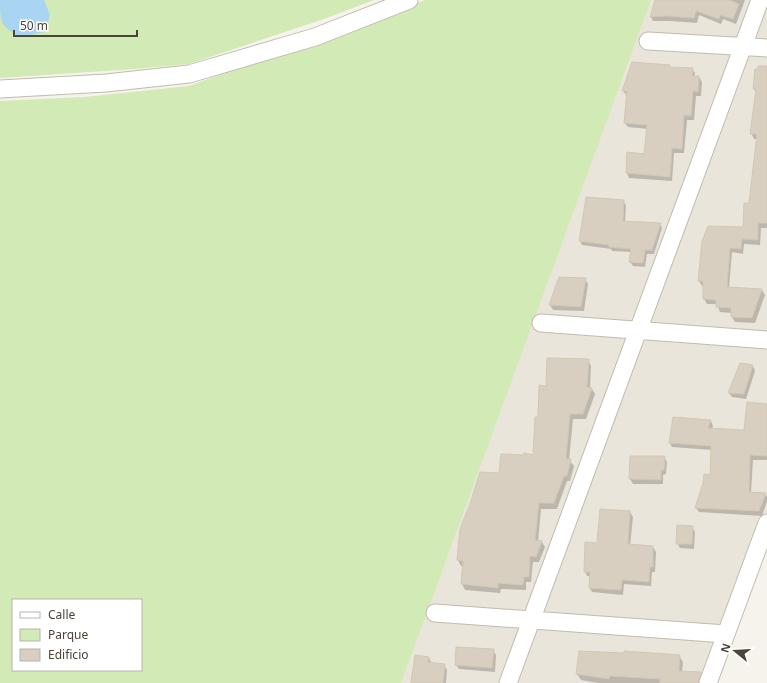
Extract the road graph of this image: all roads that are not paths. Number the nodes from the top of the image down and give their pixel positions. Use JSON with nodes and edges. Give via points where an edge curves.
{"nodes":[{"id":1,"x":409,"y":0,"type":"edge"},
{"id":2,"x":760,"y":0,"type":"edge"},
{"id":3,"x":648,"y":41,"type":"dead end"},
{"id":4,"x":743,"y":46,"type":"junction"},
{"id":5,"x":767,"y":48,"type":"edge"},
{"id":6,"x":0,"y":89,"type":"edge"},
{"id":7,"x":541,"y":323,"type":"dead end"},
{"id":8,"x":638,"y":330,"type":"junction"},
{"id":9,"x":767,"y":340,"type":"edge"},
{"id":10,"x":767,"y":523,"type":"edge"},
{"id":11,"x":435,"y":613,"type":"dead end"},
{"id":12,"x":531,"y":620,"type":"junction"},
{"id":13,"x":726,"y":634,"type":"junction"},
{"id":14,"x":508,"y":683,"type":"edge"},
{"id":15,"x":708,"y":683,"type":"edge"}],
"edges":[{"from":1,"to":6,"type":"street","via":[[315,37],[189,74],[106,83]]},
{"from":2,"to":4,"type":"street"},
{"from":3,"to":4,"type":"street"},
{"from":4,"to":5,"type":"street"},
{"from":4,"to":8,"type":"street"},
{"from":7,"to":8,"type":"street"},
{"from":8,"to":9,"type":"street"},
{"from":8,"to":12,"type":"street"},
{"from":10,"to":13,"type":"street"},
{"from":11,"to":12,"type":"street"},
{"from":12,"to":13,"type":"street"},
{"from":12,"to":14,"type":"street"},
{"from":13,"to":15,"type":"street"}]}
